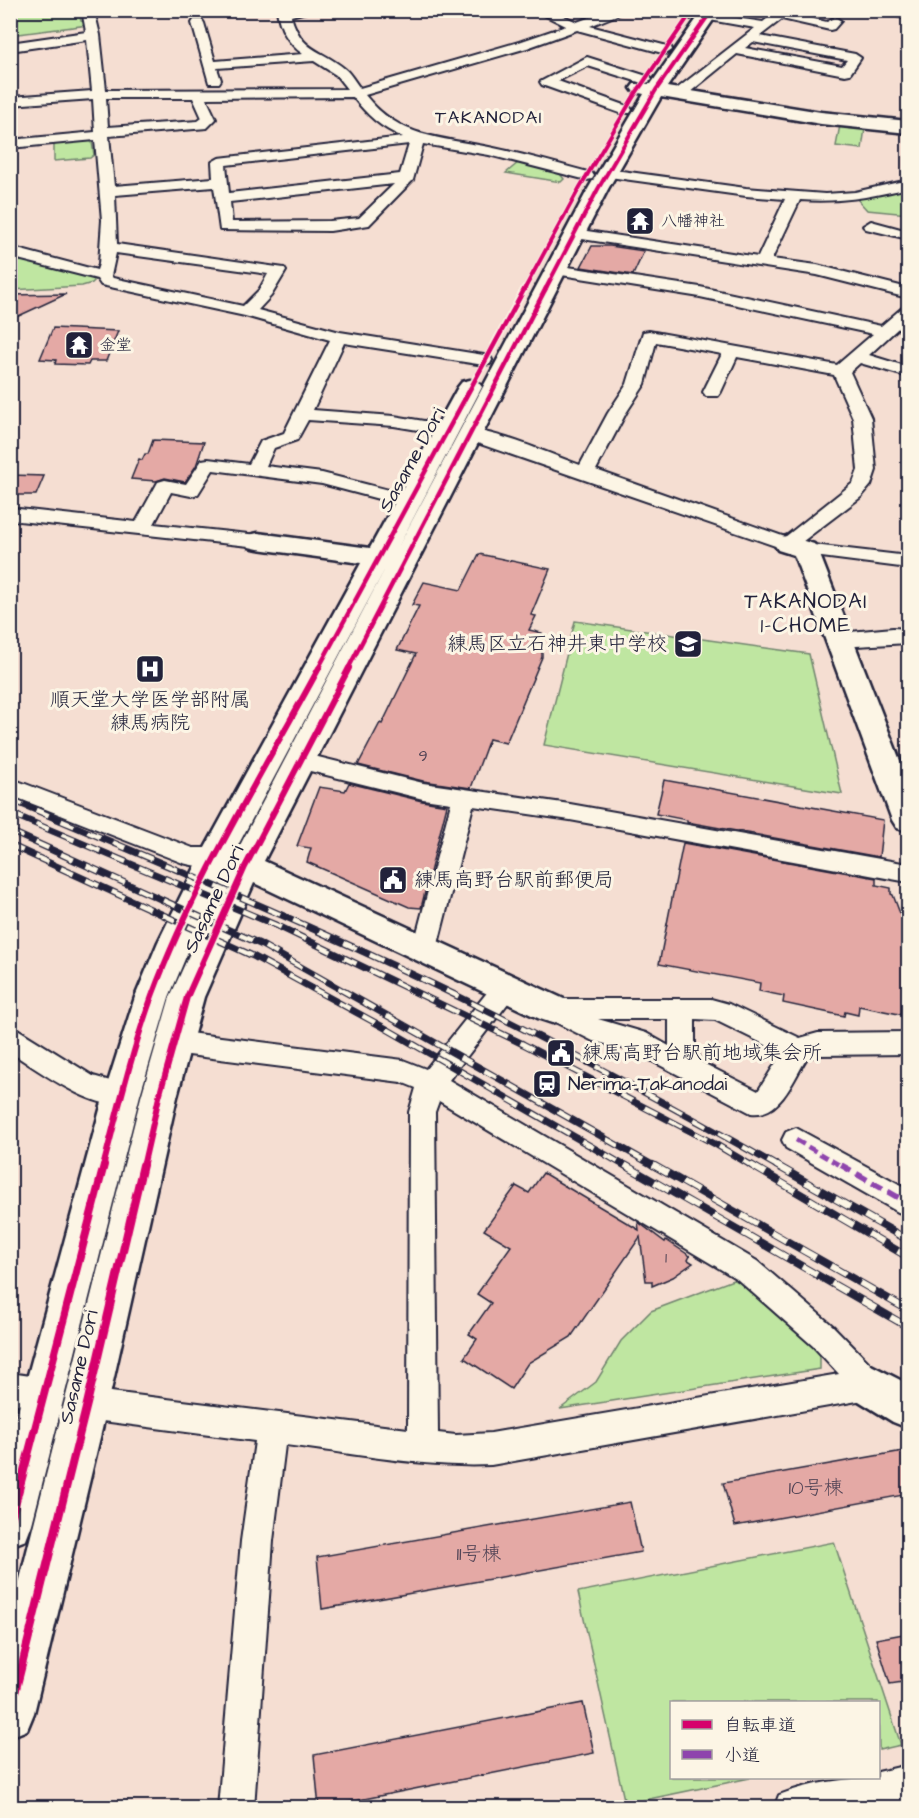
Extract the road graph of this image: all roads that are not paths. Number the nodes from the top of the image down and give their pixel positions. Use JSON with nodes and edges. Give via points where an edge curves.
{"nodes":[{"id":1,"x":88,"y":10,"type":"edge"},
{"id":2,"x":308,"y":10,"type":"edge"},
{"id":3,"x":623,"y":10,"type":"edge"},
{"id":4,"x":889,"y":10,"type":"edge"},
{"id":5,"x":542,"y":11,"type":"edge"},
{"id":6,"x":283,"y":12,"type":"edge"},
{"id":7,"x":695,"y":13,"type":"edge"},
{"id":8,"x":783,"y":13,"type":"edge"},
{"id":9,"x":907,"y":18,"type":"edge"},
{"id":10,"x":835,"y":21,"type":"dead end"},
{"id":11,"x":198,"y":23,"type":"dead end"},
{"id":12,"x":576,"y":26,"type":"junction"},
{"id":13,"x":765,"y":26,"type":"junction"},
{"id":14,"x":94,"y":35,"type":"junction"},
{"id":15,"x":750,"y":38,"type":"junction"},
{"id":16,"x":10,"y":47,"type":"edge"},
{"id":17,"x":666,"y":50,"type":"junction"},
{"id":18,"x":734,"y":50,"type":"junction"},
{"id":19,"x":314,"y":57,"type":"junction"},
{"id":20,"x":209,"y":65,"type":"junction"},
{"id":21,"x":647,"y":86,"type":"junction"},
{"id":22,"x":357,"y":93,"type":"junction"},
{"id":23,"x":100,"y":94,"type":"junction"},
{"id":24,"x":198,"y":94,"type":"junction"},
{"id":25,"x":218,"y":94,"type":"junction"},
{"id":26,"x":679,"y":94,"type":"junction"},
{"id":27,"x":10,"y":101,"type":"edge"},
{"id":28,"x":625,"y":110,"type":"junction"},
{"id":29,"x":909,"y":127,"type":"edge"},
{"id":30,"x":102,"y":134,"type":"junction"},
{"id":31,"x":419,"y":140,"type":"junction"},
{"id":32,"x":10,"y":144,"type":"edge"},
{"id":33,"x":597,"y":175,"type":"junction"},
{"id":34,"x":406,"y":178,"type":"junction"},
{"id":35,"x":221,"y":182,"type":"junction"},
{"id":36,"x":909,"y":184,"type":"edge"},
{"id":37,"x":106,"y":191,"type":"junction"},
{"id":38,"x":794,"y":197,"type":"junction"},
{"id":39,"x":222,"y":198,"type":"junction"},
{"id":40,"x":871,"y":226,"type":"dead end"},
{"id":41,"x":574,"y":234,"type":"junction"},
{"id":42,"x":909,"y":235,"type":"edge"},
{"id":43,"x":109,"y":248,"type":"junction"},
{"id":44,"x":10,"y":252,"type":"edge"},
{"id":45,"x":763,"y":261,"type":"junction"},
{"id":46,"x":555,"y":270,"type":"junction"},
{"id":47,"x":103,"y":276,"type":"junction"},
{"id":48,"x":909,"y":293,"type":"edge"},
{"id":49,"x":909,"y":311,"type":"edge"},
{"id":50,"x":247,"y":312,"type":"junction"},
{"id":51,"x":886,"y":332,"type":"junction"},
{"id":52,"x":339,"y":338,"type":"junction"},
{"id":53,"x":732,"y":350,"type":"junction"},
{"id":54,"x":856,"y":357,"type":"junction"},
{"id":55,"x":484,"y":360,"type":"junction"},
{"id":56,"x":842,"y":370,"type":"junction"},
{"id":57,"x":909,"y":372,"type":"edge"},
{"id":58,"x":712,"y":392,"type":"dead end"},
{"id":59,"x":301,"y":414,"type":"junction"},
{"id":60,"x":448,"y":430,"type":"junction"},
{"id":61,"x":471,"y":435,"type":"junction"},
{"id":62,"x":256,"y":470,"type":"junction"},
{"id":63,"x":585,"y":473,"type":"junction"},
{"id":64,"x":409,"y":501,"type":"junction"},
{"id":65,"x":10,"y":514,"type":"edge"},
{"id":66,"x":142,"y":528,"type":"junction"},
{"id":67,"x":258,"y":541,"type":"joint"},
{"id":68,"x":796,"y":547,"type":"junction"},
{"id":69,"x":392,"y":559,"type":"junction"},
{"id":70,"x":909,"y":562,"type":"edge"},
{"id":71,"x":909,"y":636,"type":"edge"},
{"id":72,"x":839,"y":640,"type":"junction"},
{"id":73,"x":302,"y":761,"type":"junction"},
{"id":74,"x":10,"y":786,"type":"edge"},
{"id":75,"x":464,"y":797,"type":"junction"},
{"id":76,"x":909,"y":820,"type":"edge"},
{"id":77,"x":230,"y":862,"type":"junction"},
{"id":78,"x":909,"y":873,"type":"edge"},
{"id":79,"x":425,"y":948,"type":"junction"},
{"id":80,"x":506,"y":987,"type":"junction"},
{"id":81,"x":552,"y":1009,"type":"junction"},
{"id":82,"x":682,"y":1009,"type":"junction"},
{"id":83,"x":10,"y":1038,"type":"edge"},
{"id":84,"x":173,"y":1042,"type":"junction"},
{"id":85,"x":909,"y":1043,"type":"edge"},
{"id":86,"x":798,"y":1049,"type":"junction"},
{"id":87,"x":690,"y":1069,"type":"junction"},
{"id":88,"x":431,"y":1083,"type":"junction"},
{"id":89,"x":122,"y":1095,"type":"junction"},
{"id":90,"x":796,"y":1140,"type":"dead end"},
{"id":91,"x":909,"y":1203,"type":"edge"},
{"id":92,"x":869,"y":1384,"type":"junction"},
{"id":93,"x":27,"y":1390,"type":"edge"},
{"id":94,"x":87,"y":1404,"type":"junction"},
{"id":95,"x":909,"y":1407,"type":"edge"},
{"id":96,"x":272,"y":1428,"type":"junction"},
{"id":97,"x":423,"y":1448,"type":"junction"},
{"id":98,"x":10,"y":1524,"type":"edge"},
{"id":99,"x":12,"y":1702,"type":"edge"},
{"id":100,"x":909,"y":1783,"type":"edge"},
{"id":101,"x":236,"y":1808,"type":"edge"},
{"id":102,"x":792,"y":1808,"type":"edge"}],
"edges":[{"from":1,"to":14,"type":"street"},
{"from":2,"to":6,"type":"street"},
{"from":3,"to":12,"type":"street"},
{"from":4,"to":9,"type":"street"},
{"from":5,"to":12,"type":"street"},
{"from":6,"to":19,"type":"street","via":[[290,34]]},
{"from":7,"to":13,"type":"street"},
{"from":7,"to":17,"type":"main road","name":"Sasame Dori"},
{"from":7,"to":21,"type":"main road","name":"Sasame Dori"},
{"from":8,"to":10,"type":"street","via":[[830,26]]},
{"from":8,"to":13,"type":"street"},
{"from":11,"to":20,"type":"street"},
{"from":12,"to":17,"type":"street"},
{"from":12,"to":22,"type":"street"},
{"from":13,"to":15,"type":"street"},
{"from":14,"to":16,"type":"street"},
{"from":14,"to":23,"type":"street"},
{"from":15,"to":18,"type":"street"},
{"from":15,"to":18,"type":"street","via":[[855,58],[845,71]]},
{"from":17,"to":21,"type":"main road","name":"Sasame Dori"},
{"from":18,"to":26,"type":"street"},
{"from":19,"to":20,"type":"street"},
{"from":19,"to":22,"type":"street","via":[[341,72]]},
{"from":20,"to":25,"type":"street"},
{"from":21,"to":26,"type":"main road"},
{"from":21,"to":28,"type":"main road","name":"Sasame Dori"},
{"from":21,"to":28,"type":"street","via":[[587,61],[547,82]]},
{"from":21,"to":33,"type":"main road","name":"Sasame Dori"},
{"from":22,"to":25,"type":"street"},
{"from":22,"to":31,"type":"street","via":[[380,119]]},
{"from":23,"to":24,"type":"street"},
{"from":23,"to":27,"type":"street"},
{"from":23,"to":30,"type":"street"},
{"from":24,"to":25,"type":"street"},
{"from":24,"to":30,"type":"street","via":[[209,119],[202,124]]},
{"from":26,"to":29,"type":"main road","via":[[821,118]]},
{"from":28,"to":33,"type":"main road","name":"Sasame Dori"},
{"from":30,"to":32,"type":"street"},
{"from":30,"to":37,"type":"street"},
{"from":31,"to":33,"type":"street"},
{"from":31,"to":34,"type":"street"},
{"from":31,"to":35,"type":"street","via":[[219,162]]},
{"from":33,"to":38,"type":"street"},
{"from":33,"to":41,"type":"main road","name":"Sasame Dori"},
{"from":33,"to":55,"type":"main road","name":"Sasame Dori"},
{"from":34,"to":39,"type":"street"},
{"from":34,"to":39,"type":"street","via":[[364,222],[330,226],[225,227]]},
{"from":35,"to":37,"type":"street"},
{"from":35,"to":39,"type":"street"},
{"from":36,"to":38,"type":"street","via":[[855,196]]},
{"from":37,"to":43,"type":"street"},
{"from":38,"to":45,"type":"street"},
{"from":40,"to":42,"type":"street"},
{"from":41,"to":45,"type":"street"},
{"from":41,"to":46,"type":"main road","name":"Sasame Dori"},
{"from":43,"to":47,"type":"street"},
{"from":43,"to":50,"type":"street","via":[[278,271]]},
{"from":44,"to":47,"type":"street"},
{"from":45,"to":48,"type":"street"},
{"from":46,"to":51,"type":"street","via":[[700,292]]},
{"from":46,"to":61,"type":"main road","name":"Sasame Dori"},
{"from":47,"to":50,"type":"street","via":[[107,282]]},
{"from":49,"to":51,"type":"street"},
{"from":50,"to":52,"type":"street"},
{"from":51,"to":54,"type":"street"},
{"from":52,"to":55,"type":"street"},
{"from":52,"to":59,"type":"street"},
{"from":53,"to":56,"type":"street"},
{"from":53,"to":58,"type":"street"},
{"from":53,"to":63,"type":"street","via":[[649,336],[636,384]]},
{"from":54,"to":56,"type":"street"},
{"from":54,"to":57,"type":"street"},
{"from":55,"to":60,"type":"main road","name":"Sasame Dori"},
{"from":56,"to":68,"type":"street","via":[[862,418],[867,470],[862,485]]},
{"from":59,"to":60,"type":"street","via":[[394,421]]},
{"from":59,"to":62,"type":"street","via":[[291,436],[267,445]]},
{"from":60,"to":64,"type":"main road","name":"Sasame Dori"},
{"from":61,"to":63,"type":"street"},
{"from":61,"to":69,"type":"main road","name":"Sasame Dori"},
{"from":62,"to":64,"type":"street","via":[[322,479]]},
{"from":62,"to":66,"type":"street","via":[[208,464],[191,490],[165,486]]},
{"from":63,"to":68,"type":"street"},
{"from":64,"to":69,"type":"main road","name":"Sasame Dori"},
{"from":65,"to":66,"type":"street"},
{"from":66,"to":67,"type":"street"},
{"from":67,"to":69,"type":"main road"},
{"from":68,"to":70,"type":"street"},
{"from":68,"to":72,"type":"main road"},
{"from":69,"to":73,"type":"main road","name":"Sasame Dori"},
{"from":69,"to":77,"type":"main road","name":"Sasame Dori"},
{"from":71,"to":72,"type":"street"},
{"from":72,"to":76,"type":"main road"},
{"from":73,"to":75,"type":"street","via":[[423,791]]},
{"from":73,"to":77,"type":"main road","name":"Sasame Dori"},
{"from":74,"to":77,"type":"street","via":[[191,857]]},
{"from":75,"to":78,"type":"street","via":[[570,812]]},
{"from":75,"to":79,"type":"street"},
{"from":77,"to":79,"type":"main road"},
{"from":77,"to":84,"type":"main road","name":"Sasame Dori"},
{"from":77,"to":89,"type":"main road","name":"Sasame Dori","via":[[175,942],[152,997]]},
{"from":79,"to":80,"type":"main road"},
{"from":80,"to":81,"type":"main road"},
{"from":80,"to":88,"type":"street"},
{"from":81,"to":82,"type":"street"},
{"from":81,"to":87,"type":"street","via":[[602,1033],[637,1041]]},
{"from":82,"to":86,"type":"street","via":[[720,1011]]},
{"from":82,"to":87,"type":"street","via":[[682,1045]]},
{"from":83,"to":89,"type":"street","via":[[87,1086]]},
{"from":84,"to":88,"type":"street","via":[[403,1071]]},
{"from":84,"to":94,"type":"main road","name":"Sasame Dori"},
{"from":85,"to":86,"type":"street","via":[[818,1044]]},
{"from":86,"to":87,"type":"street","via":[[767,1099],[760,1103],[750,1102]]},
{"from":88,"to":92,"type":"street","via":[[747,1270],[823,1336]]},
{"from":88,"to":97,"type":"street","via":[[422,1112]]},
{"from":89,"to":93,"type":"main road","name":"Sasame Dori"},
{"from":90,"to":91,"type":"street"},
{"from":92,"to":95,"type":"main road"},
{"from":92,"to":97,"type":"street","via":[[491,1449]]},
{"from":93,"to":98,"type":"main road","name":"Sasame Dori"},
{"from":94,"to":96,"type":"street"},
{"from":94,"to":99,"type":"main road","name":"Sasame Dori"},
{"from":96,"to":97,"type":"street"},
{"from":96,"to":101,"type":"street","via":[[257,1541]]},
{"from":100,"to":102,"type":"street"}]}
